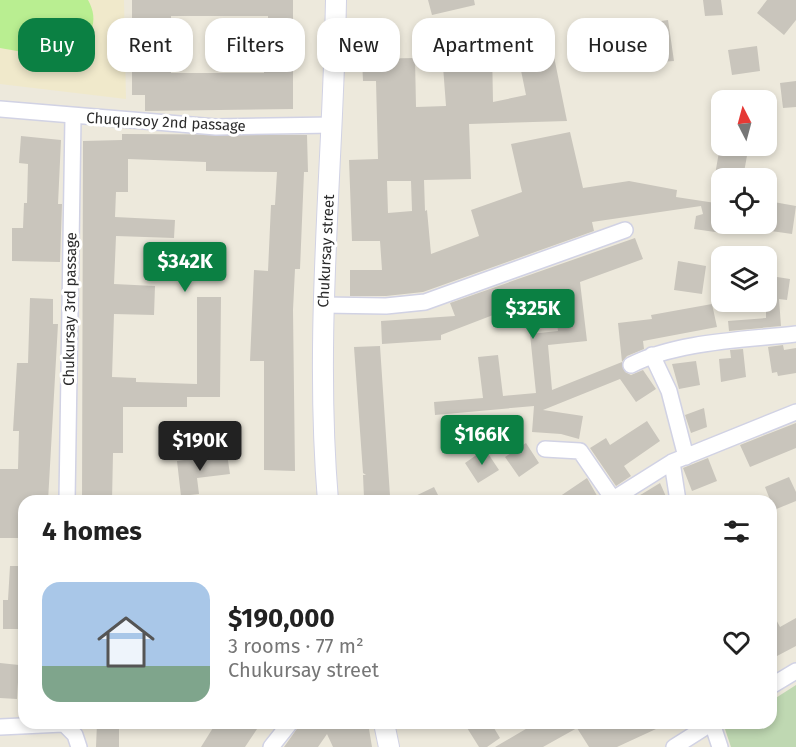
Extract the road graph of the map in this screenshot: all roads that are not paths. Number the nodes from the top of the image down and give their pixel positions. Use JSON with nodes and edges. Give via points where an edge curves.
{"nodes":[{"id":1,"x":336,"y":0,"type":"edge"},
{"id":2,"x":0,"y":109,"type":"edge"},
{"id":3,"x":73,"y":117,"type":"junction"},
{"id":4,"x":333,"y":125,"type":"junction"},
{"id":5,"x":626,"y":230,"type":"dead end"},
{"id":6,"x":322,"y":305,"type":"junction"},
{"id":7,"x":796,"y":334,"type":"edge"},
{"id":8,"x":652,"y":355,"type":"junction"},
{"id":9,"x":631,"y":365,"type":"dead end"},
{"id":10,"x":796,"y":412,"type":"edge"},
{"id":11,"x":545,"y":449,"type":"dead end"},
{"id":12,"x":679,"y":460,"type":"junction"},
{"id":13,"x":67,"y":495,"type":"edge"},
{"id":14,"x":328,"y":495,"type":"edge"},
{"id":15,"x":608,"y":495,"type":"edge"},
{"id":16,"x":620,"y":495,"type":"edge"},
{"id":17,"x":678,"y":495,"type":"edge"},
{"id":18,"x":796,"y":671,"type":"edge"},
{"id":19,"x":777,"y":682,"type":"edge"},
{"id":20,"x":18,"y":727,"type":"edge"},
{"id":21,"x":0,"y":728,"type":"edge"},
{"id":22,"x":69,"y":729,"type":"edge"},
{"id":23,"x":285,"y":729,"type":"edge"},
{"id":24,"x":385,"y":729,"type":"edge"},
{"id":25,"x":700,"y":729,"type":"edge"},
{"id":26,"x":710,"y":729,"type":"edge"},
{"id":27,"x":79,"y":747,"type":"edge"},
{"id":28,"x":271,"y":747,"type":"edge"},
{"id":29,"x":389,"y":747,"type":"edge"},
{"id":30,"x":674,"y":747,"type":"edge"},
{"id":31,"x":720,"y":747,"type":"edge"}],
"edges":[{"from":1,"to":4,"type":"street","name":"Chukursay street"},
{"from":2,"to":3,"type":"street","name":"Chuqursoy 2nd passage"},
{"from":3,"to":4,"type":"street","name":"Chuqursoy 2nd passage","via":[[216,127]]},
{"from":3,"to":13,"type":"street","name":"Chukursay 3rd passage"},
{"from":4,"to":6,"type":"street","name":"Chukursay street"},
{"from":5,"to":6,"type":"street","via":[[425,302]]},
{"from":6,"to":14,"type":"street","name":"Chukursay street"},
{"from":7,"to":8,"type":"street"},
{"from":8,"to":9,"type":"street"},
{"from":8,"to":12,"type":"street","via":[[669,391]]},
{"from":10,"to":12,"type":"street"},
{"from":11,"to":15,"type":"street","via":[[580,451]]},
{"from":12,"to":16,"type":"street"},
{"from":12,"to":17,"type":"street"},
{"from":18,"to":19,"type":"street"},
{"from":20,"to":21,"type":"street"},
{"from":22,"to":27,"type":"street"},
{"from":23,"to":28,"type":"street"},
{"from":24,"to":29,"type":"street"},
{"from":25,"to":30,"type":"street"},
{"from":26,"to":31,"type":"street"}]}
